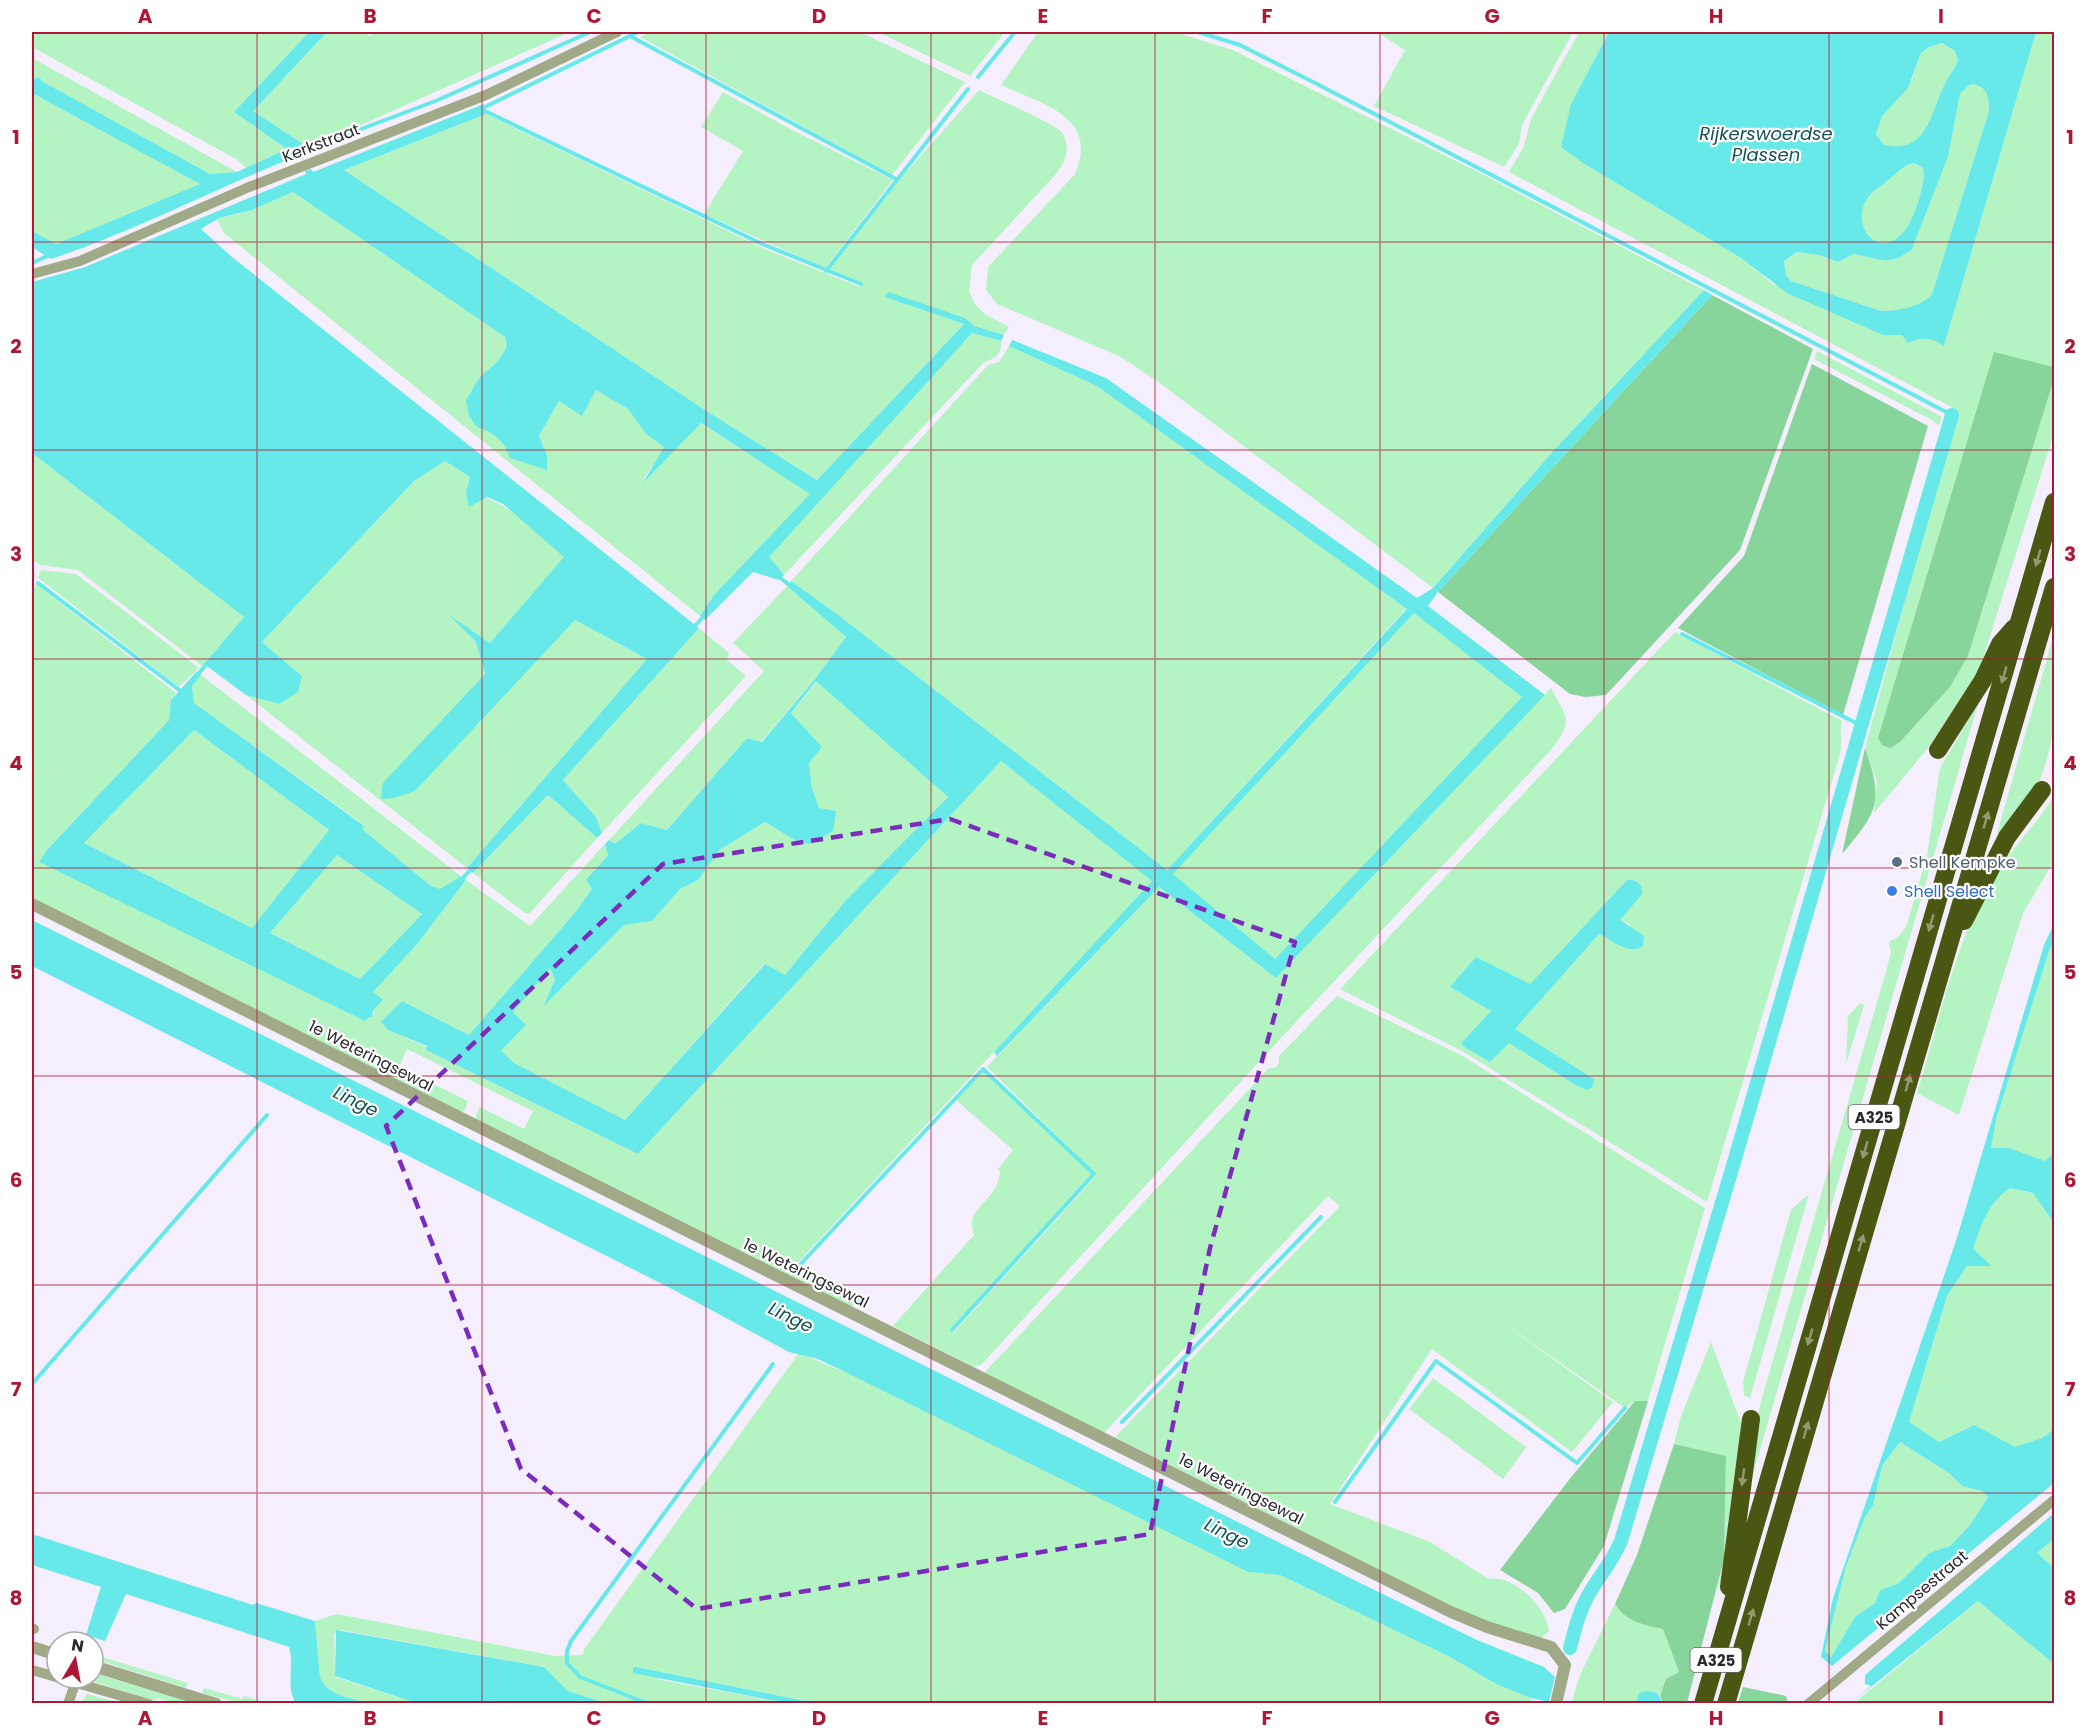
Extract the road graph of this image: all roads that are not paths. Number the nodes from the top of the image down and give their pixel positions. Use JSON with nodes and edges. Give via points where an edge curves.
{"nodes":[{"id":1,"x":617,"y":32,"type":"edge"},
{"id":2,"x":32,"y":274,"type":"edge"},
{"id":3,"x":2055,"y":502,"type":"edge"},
{"id":4,"x":2055,"y":587,"type":"edge"},
{"id":5,"x":2020,"y":619,"type":"junction"},
{"id":6,"x":1938,"y":750,"type":"dead end"},
{"id":7,"x":2042,"y":790,"type":"dead end"},
{"id":8,"x":32,"y":904,"type":"edge"},
{"id":9,"x":1945,"y":957,"type":"junction"},
{"id":10,"x":1751,"y":1419,"type":"dead end"},
{"id":11,"x":2055,"y":1500,"type":"edge"},
{"id":12,"x":1729,"y":1616,"type":"junction"},
{"id":13,"x":105,"y":1670,"type":"edge"},
{"id":14,"x":102,"y":1690,"type":"edge"},
{"id":15,"x":134,"y":1701,"type":"edge"},
{"id":16,"x":149,"y":1704,"type":"edge"},
{"id":17,"x":216,"y":1704,"type":"edge"},
{"id":18,"x":1556,"y":1704,"type":"edge"},
{"id":19,"x":1703,"y":1704,"type":"edge"},
{"id":20,"x":1726,"y":1704,"type":"edge"},
{"id":21,"x":1808,"y":1704,"type":"edge"}],
"edges":[{"from":1,"to":2,"type":"street","name":"Kerkstraat","via":[[486,95],[249,187],[80,261]]},
{"from":3,"to":5,"type":"highway","number":"A325","one_way":true},
{"from":9,"to":4,"type":"highway","number":"A325","one_way":true},
{"from":5,"to":6,"type":"highway","via":[[2000,644],[1983,680]]},
{"from":5,"to":12,"type":"highway","number":"A325","one_way":true},
{"from":7,"to":9,"type":"highway","via":[[2007,837]]},
{"from":8,"to":18,"type":"street","name":"1e Weteringsewal","via":[[1451,1612],[1551,1647],[1565,1665]]},
{"from":20,"to":9,"type":"highway","number":"A325","one_way":true},
{"from":10,"to":12,"type":"highway","one_way":true,"via":[[1730,1570]]},
{"from":11,"to":21,"type":"street","name":"Kampsestraat"},
{"from":12,"to":19,"type":"highway","number":"A325"},
{"from":13,"to":17,"type":"street"},
{"from":14,"to":15,"type":"street"},
{"from":15,"to":16,"type":"street"}]}
